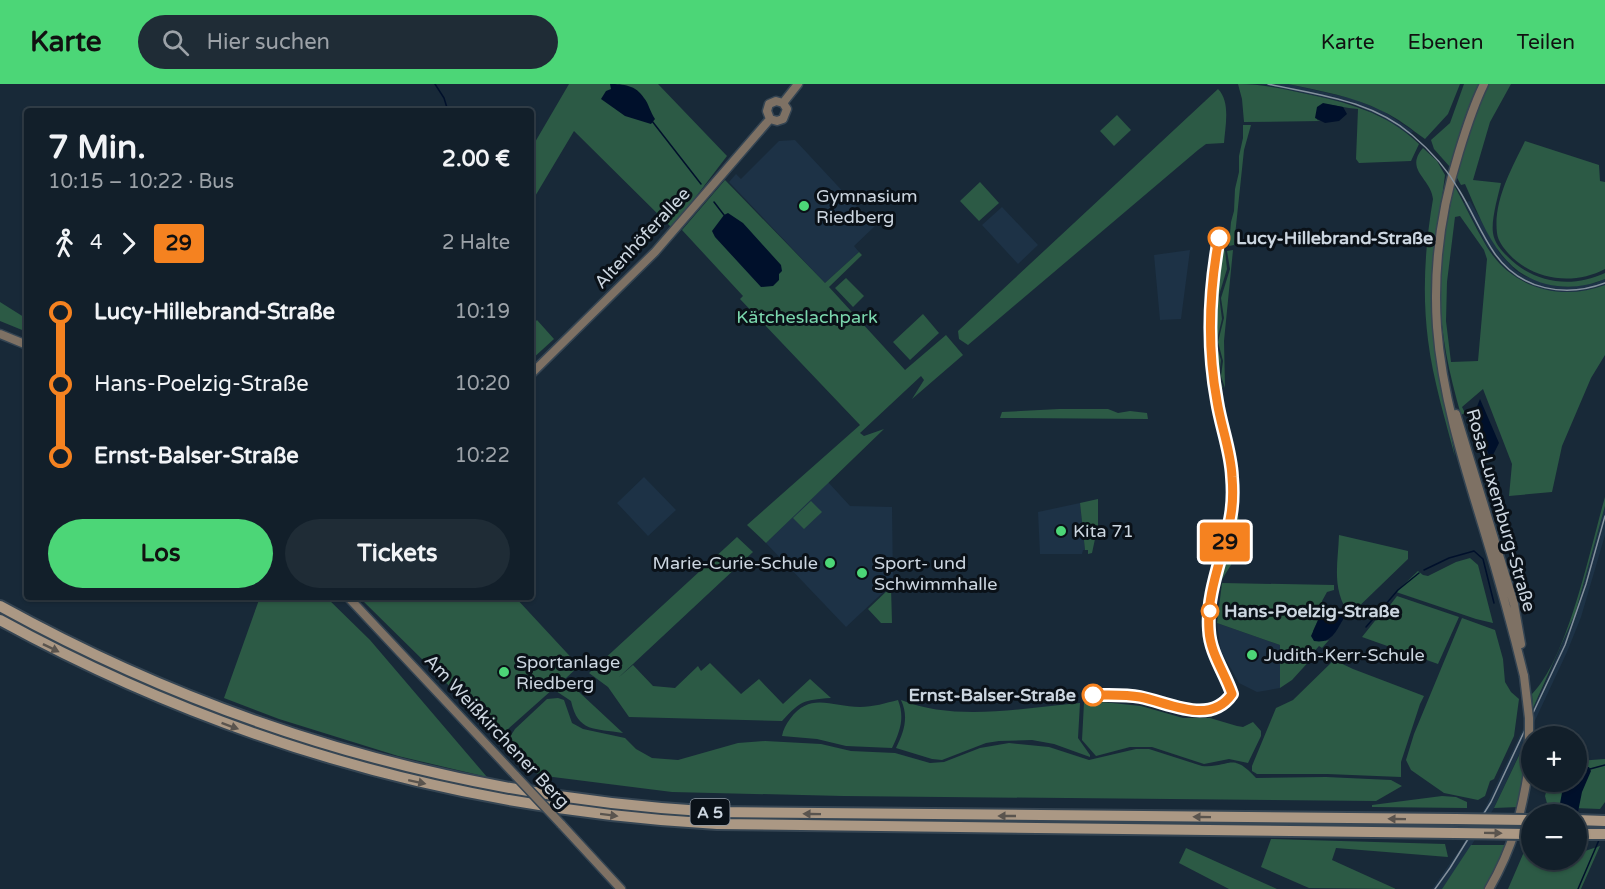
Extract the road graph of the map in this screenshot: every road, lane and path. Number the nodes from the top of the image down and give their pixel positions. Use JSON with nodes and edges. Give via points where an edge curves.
{"nodes":[{"id":1,"x":798,"y":84,"type":"edge"},
{"id":2,"x":1484,"y":84,"type":"edge"},
{"id":3,"x":783,"y":103,"type":"junction"},
{"id":4,"x":770,"y":118,"type":"junction"},
{"id":5,"x":0,"y":334,"type":"edge"},
{"id":6,"x":24,"y":344,"type":"edge"},
{"id":7,"x":534,"y":371,"type":"edge"},
{"id":8,"x":351,"y":600,"type":"edge"},
{"id":9,"x":0,"y":606,"type":"edge"},
{"id":10,"x":0,"y":620,"type":"edge"},
{"id":11,"x":1521,"y":820,"type":"edge"},
{"id":12,"x":1587,"y":820,"type":"edge"},
{"id":13,"x":1605,"y":820,"type":"edge"},
{"id":14,"x":1521,"y":834,"type":"edge"},
{"id":15,"x":1587,"y":834,"type":"edge"},
{"id":16,"x":1605,"y":834,"type":"edge"},
{"id":17,"x":621,"y":889,"type":"edge"},
{"id":18,"x":1489,"y":889,"type":"edge"}],
"edges":[{"from":1,"to":3,"type":"main road","name":"Altenhöferallee"},
{"from":2,"to":18,"type":"main road","name":"Rosa-Luxemburg-Straße","bridge":true,"via":[[1453,171],[1439,241],[1437,328],[1447,391],[1514,604],[1529,718],[1529,766],[1523,808],[1511,846]]},
{"from":3,"to":4,"type":"main road","name":"Altenhöferallee","via":[[769,104]]},
{"from":3,"to":4,"type":"main road","name":"Altenhöferallee","via":[[783,119]]},
{"from":4,"to":7,"type":"main road","name":"Altenhöferallee","via":[[655,252]]},
{"from":5,"to":6,"type":"main road"},
{"from":8,"to":17,"type":"main road","name":"Am Weißkirchener Berg","bridge":true},
{"from":11,"to":9,"type":"highway","number":"A 5","one_way":true,"bridge":true,"via":[[740,813],[559,797],[407,768],[281,731],[119,668]]},
{"from":10,"to":14,"type":"highway","number":"A 5","one_way":true,"bridge":true,"via":[[110,676],[197,714],[281,744],[405,780],[558,809],[717,824]]},
{"from":12,"to":13,"type":"highway"},
{"from":15,"to":16,"type":"highway"}]}
